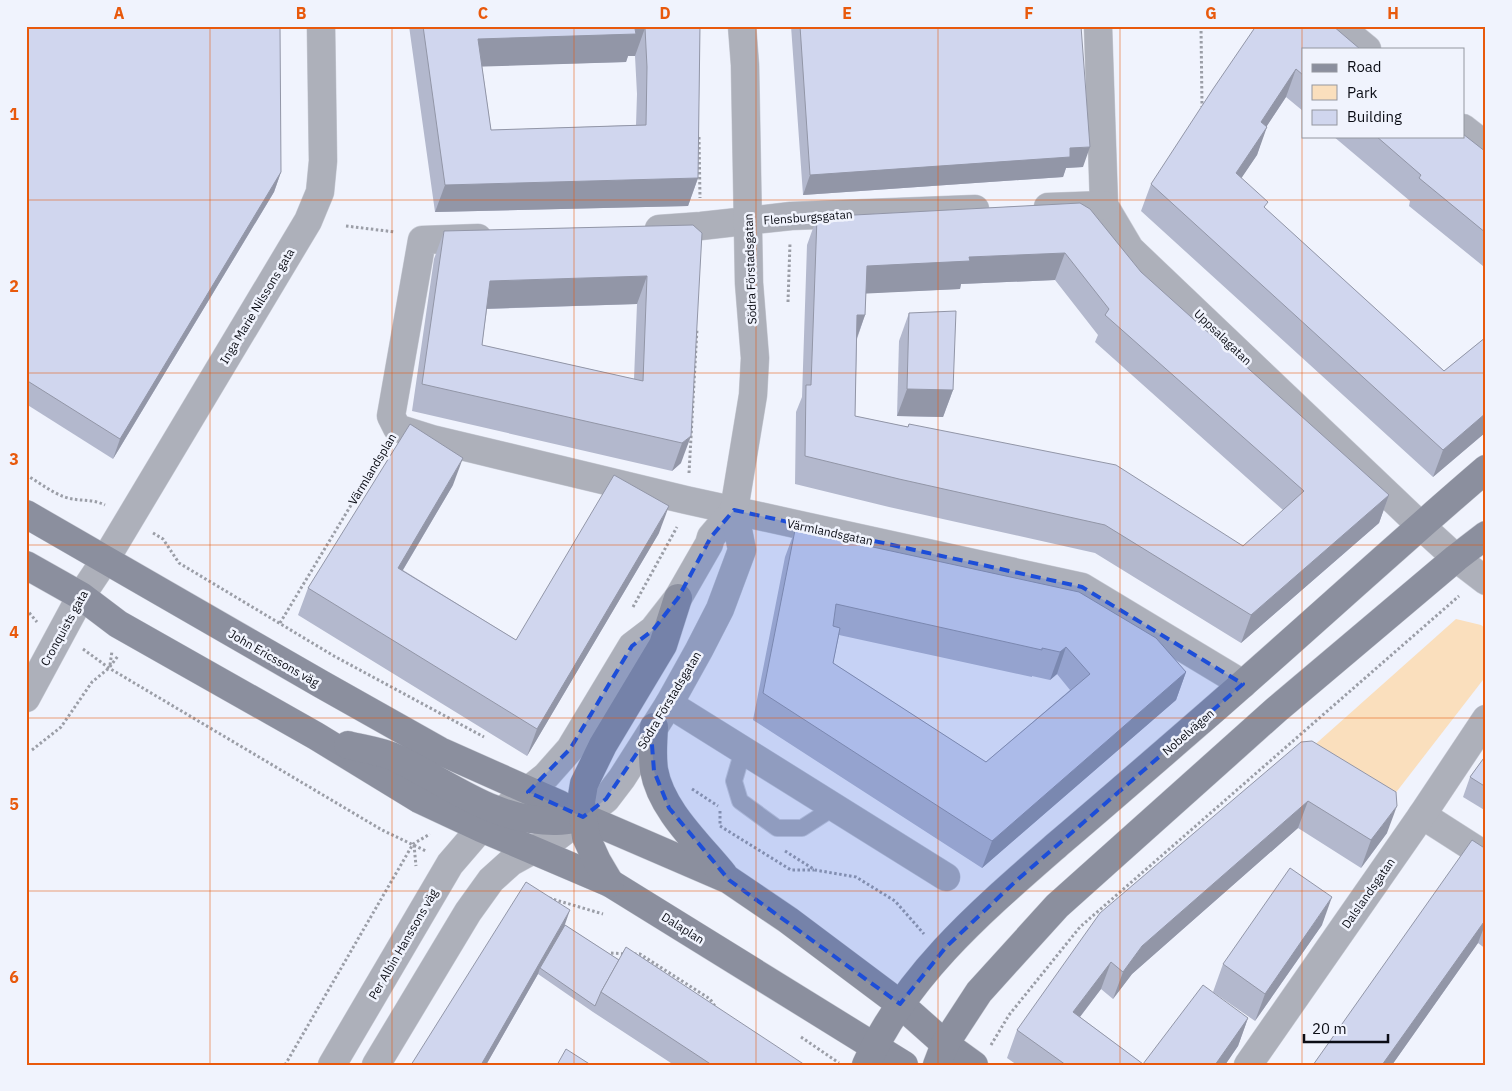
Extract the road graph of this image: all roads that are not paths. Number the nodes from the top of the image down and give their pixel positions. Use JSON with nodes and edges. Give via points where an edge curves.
{"nodes":[{"id":1,"x":321,"y":26,"type":"edge"},
{"id":2,"x":742,"y":26,"type":"edge"},
{"id":3,"x":1098,"y":26,"type":"edge"},
{"id":4,"x":1339,"y":26,"type":"edge"},
{"id":5,"x":1366,"y":48,"type":"edge"},
{"id":6,"x":1464,"y":129,"type":"edge"},
{"id":7,"x":1486,"y":146,"type":"edge"},
{"id":8,"x":1104,"y":205,"type":"junction"},
{"id":9,"x":1026,"y":208,"type":"edge"},
{"id":10,"x":996,"y":209,"type":"edge"},
{"id":11,"x":748,"y":221,"type":"junction"},
{"id":12,"x":631,"y":230,"type":"edge"},
{"id":13,"x":502,"y":236,"type":"edge"},
{"id":14,"x":397,"y":428,"type":"joint"},
{"id":15,"x":1486,"y":469,"type":"edge"},
{"id":16,"x":734,"y":510,"type":"junction"},
{"id":17,"x":26,"y":514,"type":"edge"},
{"id":18,"x":1421,"y":526,"type":"junction"},
{"id":19,"x":1486,"y":535,"type":"edge"},
{"id":20,"x":1456,"y":558,"type":"junction"},
{"id":21,"x":105,"y":560,"type":"junction"},
{"id":22,"x":26,"y":565,"type":"edge"},
{"id":23,"x":1483,"y":579,"type":"edge"},
{"id":24,"x":81,"y":596,"type":"junction"},
{"id":25,"x":678,"y":598,"type":"junction"},
{"id":26,"x":1244,"y":684,"type":"junction"},
{"id":27,"x":26,"y":698,"type":"edge"},
{"id":28,"x":669,"y":704,"type":"junction"},
{"id":29,"x":1486,"y":719,"type":"edge"},
{"id":30,"x":654,"y":727,"type":"junction"},
{"id":31,"x":743,"y":750,"type":"junction"},
{"id":32,"x":528,"y":792,"type":"junction"},
{"id":33,"x":834,"y":808,"type":"junction"},
{"id":34,"x":1422,"y":816,"type":"junction"},
{"id":35,"x":582,"y":817,"type":"junction"},
{"id":36,"x":491,"y":820,"type":"junction"},
{"id":37,"x":532,"y":849,"type":"junction"},
{"id":38,"x":1486,"y":856,"type":"edge"},
{"id":39,"x":946,"y":877,"type":"dead end"},
{"id":40,"x":729,"y":880,"type":"junction"},
{"id":41,"x":610,"y":883,"type":"junction"},
{"id":42,"x":900,"y":1004,"type":"junction"},
{"id":43,"x":941,"y":1054,"type":"edge"},
{"id":44,"x":870,"y":1055,"type":"edge"},
{"id":45,"x":982,"y":1056,"type":"edge"},
{"id":46,"x":332,"y":1065,"type":"edge"},
{"id":47,"x":376,"y":1065,"type":"edge"},
{"id":48,"x":904,"y":1065,"type":"edge"},
{"id":49,"x":1248,"y":1065,"type":"edge"}],
"edges":[{"from":1,"to":21,"type":"street","name":"Inga Marie Nilssons gata","via":[[324,161],[320,192],[308,221]]},
{"from":2,"to":11,"type":"street","name":"Södra Förstadsgatan"},
{"from":3,"to":8,"type":"street","name":"Uppsalagatan"},
{"from":4,"to":5,"type":"street"},
{"from":6,"to":7,"type":"street"},
{"from":8,"to":9,"type":"street"},
{"from":8,"to":18,"type":"street","name":"Uppsalagatan","via":[[1130,249]]},
{"from":10,"to":11,"type":"street","name":"Flensburgsgatan","via":[[791,216]]},
{"from":11,"to":12,"type":"street","name":"Flensburgsgatan"},
{"from":11,"to":16,"type":"street","name":"Södra Förstadsgatan","via":[[755,358],[753,395]]},
{"from":13,"to":14,"type":"street","name":"Värmlandsplan","via":[[422,240],[391,416]]},
{"from":14,"to":16,"type":"street","name":"Värmlandsgatan"},
{"from":15,"to":18,"type":"main road","name":"Nobelvägen"},
{"from":16,"to":25,"type":"street","via":[[711,536]]},
{"from":16,"to":26,"type":"street","name":"Värmlandsgatan","via":[[1082,587]]},
{"from":16,"to":28,"type":"street","name":"Södra Förstadsgatan","via":[[742,550],[720,609]]},
{"from":17,"to":21,"type":"main road","name":"John Ericssons väg"},
{"from":18,"to":20,"type":"street","name":"Uppsalagatan"},
{"from":18,"to":26,"type":"main road","name":"Nobelvägen"},
{"from":19,"to":20,"type":"main road"},
{"from":20,"to":23,"type":"street","name":"Uppsalagatan"},
{"from":20,"to":43,"type":"main road","via":[[1276,710],[1057,906],[979,992]]},
{"from":21,"to":24,"type":"street","name":"Cronquists gata"},
{"from":21,"to":32,"type":"main road","name":"John Ericssons väg","via":[[440,751]]},
{"from":22,"to":24,"type":"main road"},
{"from":24,"to":27,"type":"street","name":"Cronquists gata"},
{"from":24,"to":36,"type":"main road","via":[[118,624],[316,736],[419,799]]},
{"from":25,"to":32,"type":"street","via":[[653,630],[632,646],[570,750]]},
{"from":25,"to":35,"type":"main road","via":[[663,645],[602,745],[584,784]]},
{"from":26,"to":42,"type":"main road","name":"Nobelvägen","via":[[1016,881],[946,948]]},
{"from":28,"to":30,"type":"street","name":"Södra Förstadsgatan"},
{"from":28,"to":31,"type":"street"},
{"from":29,"to":34,"type":"street","name":"Dalslandsgatan"},
{"from":30,"to":35,"type":"street","name":"Södra Förstadsgatan","via":[[606,799]]},
{"from":30,"to":40,"type":"main road","via":[[654,771],[669,808]]},
{"from":31,"to":33,"type":"street"},
{"from":31,"to":33,"type":"lane","via":[[734,781],[740,801],[777,828],[802,828]]},
{"from":32,"to":35,"type":"main road"},
{"from":32,"to":36,"type":"street"},
{"from":33,"to":39,"type":"street"},
{"from":34,"to":38,"type":"street"},
{"from":34,"to":49,"type":"street","name":"Dalslandsgatan"},
{"from":35,"to":36,"type":"main road","via":[[557,822]]},
{"from":35,"to":37,"type":"street","name":"Södra Förstadsgatan","via":[[558,836]]},
{"from":35,"to":40,"type":"main road"},
{"from":35,"to":41,"type":"main road","via":[[586,837]]},
{"from":36,"to":37,"type":"main road","name":"Dalaplan"},
{"from":36,"to":46,"type":"street","name":"Per Albin Hanssons väg","via":[[450,864]]},
{"from":37,"to":41,"type":"main road","name":"Dalaplan"},
{"from":37,"to":47,"type":"street","via":[[491,880],[468,912]]},
{"from":40,"to":42,"type":"main road"},
{"from":41,"to":44,"type":"main road","name":"Dalaplan"},
{"from":42,"to":43,"type":"main road"},
{"from":42,"to":44,"type":"main road","name":"Nobelvägen"},
{"from":43,"to":45,"type":"main road"},
{"from":44,"to":48,"type":"main road","name":"Dalaplan"}]}
